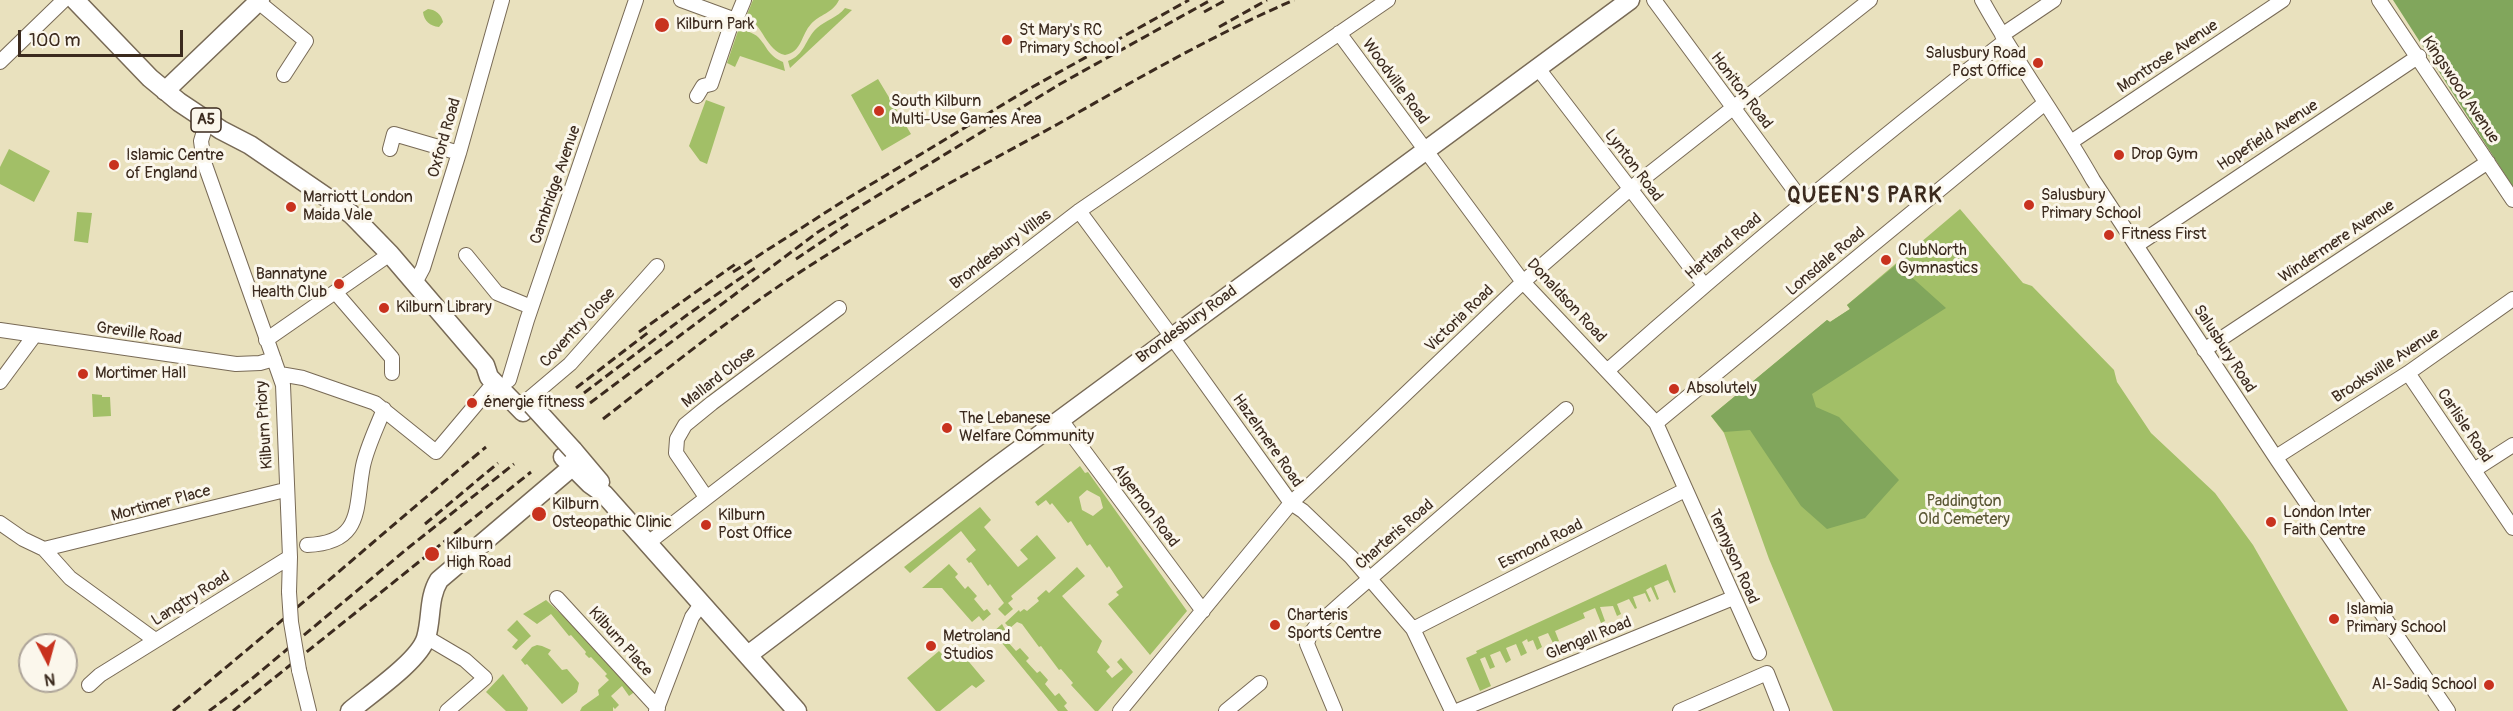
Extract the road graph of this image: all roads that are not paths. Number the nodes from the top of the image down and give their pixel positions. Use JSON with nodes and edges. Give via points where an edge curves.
{"nodes":[{"id":1,"x":64,"y":0,"type":"edge"},
{"id":2,"x":75,"y":0,"type":"edge"},
{"id":3,"x":502,"y":0,"type":"edge"},
{"id":4,"x":636,"y":0,"type":"edge"},
{"id":5,"x":681,"y":0,"type":"edge"},
{"id":6,"x":744,"y":0,"type":"edge"},
{"id":7,"x":1388,"y":0,"type":"edge"},
{"id":8,"x":1630,"y":0,"type":"edge"},
{"id":9,"x":1654,"y":0,"type":"edge"},
{"id":10,"x":1870,"y":0,"type":"edge"},
{"id":11,"x":1982,"y":0,"type":"edge"},
{"id":12,"x":2054,"y":0,"type":"edge"},
{"id":13,"x":2283,"y":0,"type":"edge"},
{"id":14,"x":2379,"y":0,"type":"edge"},
{"id":15,"x":258,"y":1,"type":"edge"},
{"id":16,"x":733,"y":19,"type":"junction"},
{"id":17,"x":1339,"y":33,"type":"junction"},
{"id":18,"x":2003,"y":38,"type":"junction"},
{"id":19,"x":2419,"y":57,"type":"junction"},
{"id":20,"x":0,"y":62,"type":"edge"},
{"id":21,"x":1537,"y":67,"type":"junction"},
{"id":22,"x":284,"y":75,"type":"dead end"},
{"id":23,"x":165,"y":91,"type":"junction"},
{"id":24,"x":697,"y":96,"type":"dead end"},
{"id":25,"x":2045,"y":103,"type":"junction"},
{"id":26,"x":1733,"y":109,"type":"junction"},
{"id":27,"x":214,"y":126,"type":"junction"},
{"id":28,"x":2071,"y":142,"type":"junction"},
{"id":29,"x":390,"y":149,"type":"dead end"},
{"id":30,"x":1425,"y":150,"type":"junction"},
{"id":31,"x":459,"y":153,"type":"junction"},
{"id":32,"x":2488,"y":162,"type":"junction"},
{"id":33,"x":1630,"y":189,"type":"junction"},
{"id":34,"x":2513,"y":200,"type":"edge"},
{"id":35,"x":1803,"y":202,"type":"junction"},
{"id":36,"x":1079,"y":211,"type":"junction"},
{"id":37,"x":2137,"y":245,"type":"junction"},
{"id":38,"x":390,"y":254,"type":"junction"},
{"id":39,"x":466,"y":255,"type":"dead end"},
{"id":40,"x":657,"y":266,"type":"dead end"},
{"id":41,"x":1523,"y":282,"type":"junction"},
{"id":42,"x":415,"y":283,"type":"junction"},
{"id":43,"x":1704,"y":285,"type":"junction"},
{"id":44,"x":336,"y":293,"type":"junction"},
{"id":45,"x":2513,"y":299,"type":"edge"},
{"id":46,"x":531,"y":307,"type":"junction"},
{"id":47,"x":839,"y":308,"type":"dead end"},
{"id":48,"x":0,"y":330,"type":"edge"},
{"id":49,"x":34,"y":336,"type":"junction"},
{"id":50,"x":1172,"y":337,"type":"junction"},
{"id":51,"x":266,"y":340,"type":"junction"},
{"id":52,"x":2204,"y":350,"type":"junction"},
{"id":53,"x":273,"y":359,"type":"junction"},
{"id":54,"x":1608,"y":370,"type":"junction"},
{"id":55,"x":392,"y":373,"type":"dead end"},
{"id":56,"x":2408,"y":373,"type":"junction"},
{"id":57,"x":280,"y":374,"type":"junction"},
{"id":58,"x":497,"y":377,"type":"junction"},
{"id":59,"x":0,"y":382,"type":"edge"},
{"id":60,"x":522,"y":405,"type":"junction"},
{"id":61,"x":384,"y":409,"type":"junction"},
{"id":62,"x":1566,"y":409,"type":"dead end"},
{"id":63,"x":1061,"y":420,"type":"junction"},
{"id":64,"x":1656,"y":423,"type":"junction"},
{"id":65,"x":2513,"y":445,"type":"edge"},
{"id":66,"x":2276,"y":457,"type":"junction"},
{"id":67,"x":569,"y":458,"type":"junction"},
{"id":68,"x":2474,"y":470,"type":"junction"},
{"id":69,"x":1678,"y":475,"type":"joint"},
{"id":70,"x":285,"y":490,"type":"junction"},
{"id":71,"x":1685,"y":490,"type":"junction"},
{"id":72,"x":706,"y":496,"type":"junction"},
{"id":73,"x":1290,"y":503,"type":"junction"},
{"id":74,"x":0,"y":523,"type":"edge"},
{"id":75,"x":2513,"y":528,"type":"edge"},
{"id":76,"x":648,"y":543,"type":"junction"},
{"id":77,"x":307,"y":545,"type":"dead end"},
{"id":78,"x":44,"y":549,"type":"junction"},
{"id":79,"x":290,"y":558,"type":"junction"},
{"id":80,"x":1369,"y":579,"type":"junction"},
{"id":81,"x":557,"y":598,"type":"dead end"},
{"id":82,"x":1733,"y":598,"type":"junction"},
{"id":83,"x":702,"y":603,"type":"junction"},
{"id":84,"x":1203,"y":611,"type":"junction"},
{"id":85,"x":1413,"y":629,"type":"junction"},
{"id":86,"x":426,"y":637,"type":"junction"},
{"id":87,"x":155,"y":640,"type":"junction"},
{"id":88,"x":1759,"y":653,"type":"dead end"},
{"id":89,"x":748,"y":656,"type":"junction"},
{"id":90,"x":1260,"y":683,"type":"dead end"},
{"id":91,"x":89,"y":685,"type":"dead end"},
{"id":92,"x":657,"y":709,"type":"edge"},
{"id":93,"x":309,"y":711,"type":"edge"},
{"id":94,"x":350,"y":711,"type":"edge"},
{"id":95,"x":447,"y":711,"type":"edge"},
{"id":96,"x":797,"y":711,"type":"edge"},
{"id":97,"x":1120,"y":711,"type":"edge"},
{"id":98,"x":1226,"y":711,"type":"edge"},
{"id":99,"x":1335,"y":711,"type":"edge"},
{"id":100,"x":1452,"y":711,"type":"edge"},
{"id":101,"x":1457,"y":711,"type":"edge"},
{"id":102,"x":1680,"y":711,"type":"edge"},
{"id":103,"x":1782,"y":711,"type":"edge"},
{"id":104,"x":2448,"y":711,"type":"edge"}],
"edges":[{"from":1,"to":20,"type":"street"},
{"from":2,"to":23,"type":"main road","number":"A5"},
{"from":3,"to":31,"type":"street","name":"Oxford Road"},
{"from":4,"to":46,"type":"street","name":"Cambridge Avenue"},
{"from":5,"to":16,"type":"street"},
{"from":6,"to":16,"type":"street"},
{"from":7,"to":17,"type":"street","name":"Brondesbury Villas"},
{"from":8,"to":21,"type":"main road","name":"Brondesbury Road"},
{"from":9,"to":26,"type":"street","name":"Honiton Road"},
{"from":10,"to":26,"type":"street","name":"Victoria Road"},
{"from":11,"to":18,"type":"street","name":"Salusbury Road"},
{"from":12,"to":18,"type":"street","name":"Hartland Road"},
{"from":13,"to":28,"type":"street","name":"Montrose Avenue"},
{"from":14,"to":19,"type":"street","name":"Kingswood Avenue"},
{"from":15,"to":22,"type":"street","via":[[306,41]]},
{"from":15,"to":23,"type":"main road"},
{"from":16,"to":24,"type":"street","via":[[711,84],[703,86]]},
{"from":17,"to":30,"type":"street","name":"Woodville Road"},
{"from":17,"to":36,"type":"street","name":"Brondesbury Villas"},
{"from":18,"to":25,"type":"street","name":"Salusbury Road"},
{"from":18,"to":35,"type":"street","name":"Hartland Road"},
{"from":19,"to":32,"type":"street","name":"Kingswood Avenue"},
{"from":19,"to":37,"type":"street","name":"Hopefield Avenue"},
{"from":21,"to":30,"type":"main road","name":"Brondesbury Road"},
{"from":21,"to":33,"type":"street","name":"Lynton Road"},
{"from":23,"to":27,"type":"main road","number":"A5"},
{"from":25,"to":28,"type":"street","name":"Salusbury Road"},
{"from":25,"to":64,"type":"street","name":"Lonsdale Road"},
{"from":26,"to":33,"type":"street","name":"Victoria Road"},
{"from":26,"to":35,"type":"street","name":"Honiton Road"},
{"from":27,"to":38,"type":"main road","number":"A5","via":[[250,145],[351,214]]},
{"from":27,"to":51,"type":"street","name":"Kilburn Priory","via":[[201,141],[204,162]]},
{"from":28,"to":37,"type":"street","name":"Salusbury Road"},
{"from":29,"to":31,"type":"street","via":[[394,134]]},
{"from":30,"to":41,"type":"street","name":"Donaldson Road"},
{"from":30,"to":50,"type":"main road","name":"Brondesbury Road"},
{"from":31,"to":42,"type":"street","name":"Oxford Road"},
{"from":32,"to":34,"type":"street","name":"Kingswood Avenue"},
{"from":32,"to":52,"type":"street","name":"Windermere Avenue"},
{"from":33,"to":41,"type":"street","name":"Victoria Road"},
{"from":33,"to":43,"type":"street","name":"Lynton Road"},
{"from":35,"to":43,"type":"street","name":"Hartland Road"},
{"from":36,"to":50,"type":"street","name":"Hazelmere Road"},
{"from":36,"to":72,"type":"street","name":"Brondesbury Villas"},
{"from":37,"to":52,"type":"street","name":"Salusbury Road"},
{"from":38,"to":42,"type":"main road","number":"A5"},
{"from":38,"to":44,"type":"street"},
{"from":39,"to":46,"type":"street","via":[[497,292]]},
{"from":40,"to":60,"type":"street","name":"Coventry Close","via":[[570,364]]},
{"from":41,"to":54,"type":"street","name":"Donaldson Road"},
{"from":41,"to":73,"type":"street","name":"Victoria Road"},
{"from":42,"to":58,"type":"main road","number":"A5"},
{"from":43,"to":54,"type":"street","name":"Hartland Road"},
{"from":44,"to":51,"type":"street"},
{"from":44,"to":55,"type":"street","via":[[392,358]]},
{"from":45,"to":56,"type":"street","name":"Brooksville Avenue"},
{"from":46,"to":58,"type":"street","name":"Cambridge Avenue"},
{"from":47,"to":72,"type":"street","name":"Mallard Close","via":[[712,402],[682,429],[676,453]]},
{"from":48,"to":49,"type":"street","name":"Greville Road"},
{"from":49,"to":53,"type":"street","name":"Greville Road","via":[[236,364]]},
{"from":49,"to":59,"type":"street"},
{"from":50,"to":63,"type":"main road","name":"Brondesbury Road"},
{"from":50,"to":73,"type":"street","name":"Hazelmere Road"},
{"from":51,"to":53,"type":"street","name":"Kilburn Priory"},
{"from":52,"to":66,"type":"street","name":"Salusbury Road"},
{"from":53,"to":57,"type":"street","name":"Kilburn Priory"},
{"from":54,"to":64,"type":"street","name":"Donaldson Road"},
{"from":56,"to":66,"type":"street","name":"Brooksville Avenue"},
{"from":56,"to":68,"type":"street","name":"Carlisle Road"},
{"from":57,"to":61,"type":"street","via":[[303,378]]},
{"from":57,"to":70,"type":"street","name":"Kilburn Priory"},
{"from":58,"to":60,"type":"main road"},
{"from":58,"to":61,"type":"street","via":[[436,452]]},
{"from":60,"to":67,"type":"main road","bridge":true},
{"from":61,"to":77,"type":"street","via":[[363,465],[360,499],[352,525],[324,545]]},
{"from":62,"to":80,"type":"street","name":"Charteris Road"},
{"from":63,"to":84,"type":"street","name":"Algernon Road"},
{"from":63,"to":89,"type":"main road","name":"Brondesbury Road"},
{"from":64,"to":69,"type":"street","name":"Donaldson Road"},
{"from":65,"to":68,"type":"street"},
{"from":66,"to":104,"type":"street","name":"Salusbury Road"},
{"from":67,"to":76,"type":"main road","via":[[599,478],[604,494]]},
{"from":67,"to":86,"type":"main road","via":[[440,580],[432,595]]},
{"from":68,"to":75,"type":"street","name":"Carlisle Road"},
{"from":69,"to":71,"type":"street","name":"Tennyson Road"},
{"from":70,"to":78,"type":"street","name":"Mortimer Place"},
{"from":70,"to":79,"type":"street","name":"Kilburn Priory"},
{"from":71,"to":82,"type":"street","name":"Tennyson Road"},
{"from":71,"to":85,"type":"street","name":"Esmond Road"},
{"from":72,"to":76,"type":"street","name":"Brondesbury Villas"},
{"from":73,"to":80,"type":"street","name":"Hazelmere Road","via":[[1311,518]]},
{"from":73,"to":84,"type":"street","name":"Victoria Road"},
{"from":74,"to":78,"type":"street"},
{"from":76,"to":83,"type":"main road"},
{"from":78,"to":87,"type":"street","via":[[70,578]]},
{"from":79,"to":87,"type":"street","name":"Langtry Road"},
{"from":79,"to":93,"type":"street","name":"Kilburn Priory","bridge":true,"via":[[291,622]]},
{"from":80,"to":85,"type":"street","name":"Hazelmere Road"},
{"from":80,"to":99,"type":"street","name":"Charteris Road","via":[[1316,626],[1307,644]]},
{"from":81,"to":92,"type":"street","name":"Kilburn Place"},
{"from":82,"to":88,"type":"street","name":"Tennyson Road"},
{"from":82,"to":101,"type":"street","name":"Glengall Road"},
{"from":83,"to":89,"type":"main road"},
{"from":83,"to":92,"type":"street","via":[[692,617]]},
{"from":84,"to":97,"type":"street","name":"Victoria Road"},
{"from":85,"to":100,"type":"street","name":"Hazelmere Road"},
{"from":86,"to":94,"type":"main road","via":[[420,652]]},
{"from":86,"to":95,"type":"street","via":[[465,660],[485,678]]},
{"from":87,"to":91,"type":"street","name":"Langtry Road"},
{"from":89,"to":96,"type":"main road"},
{"from":90,"to":98,"type":"street"},
{"from":102,"to":103,"type":"street","via":[[1767,673]]}]}
